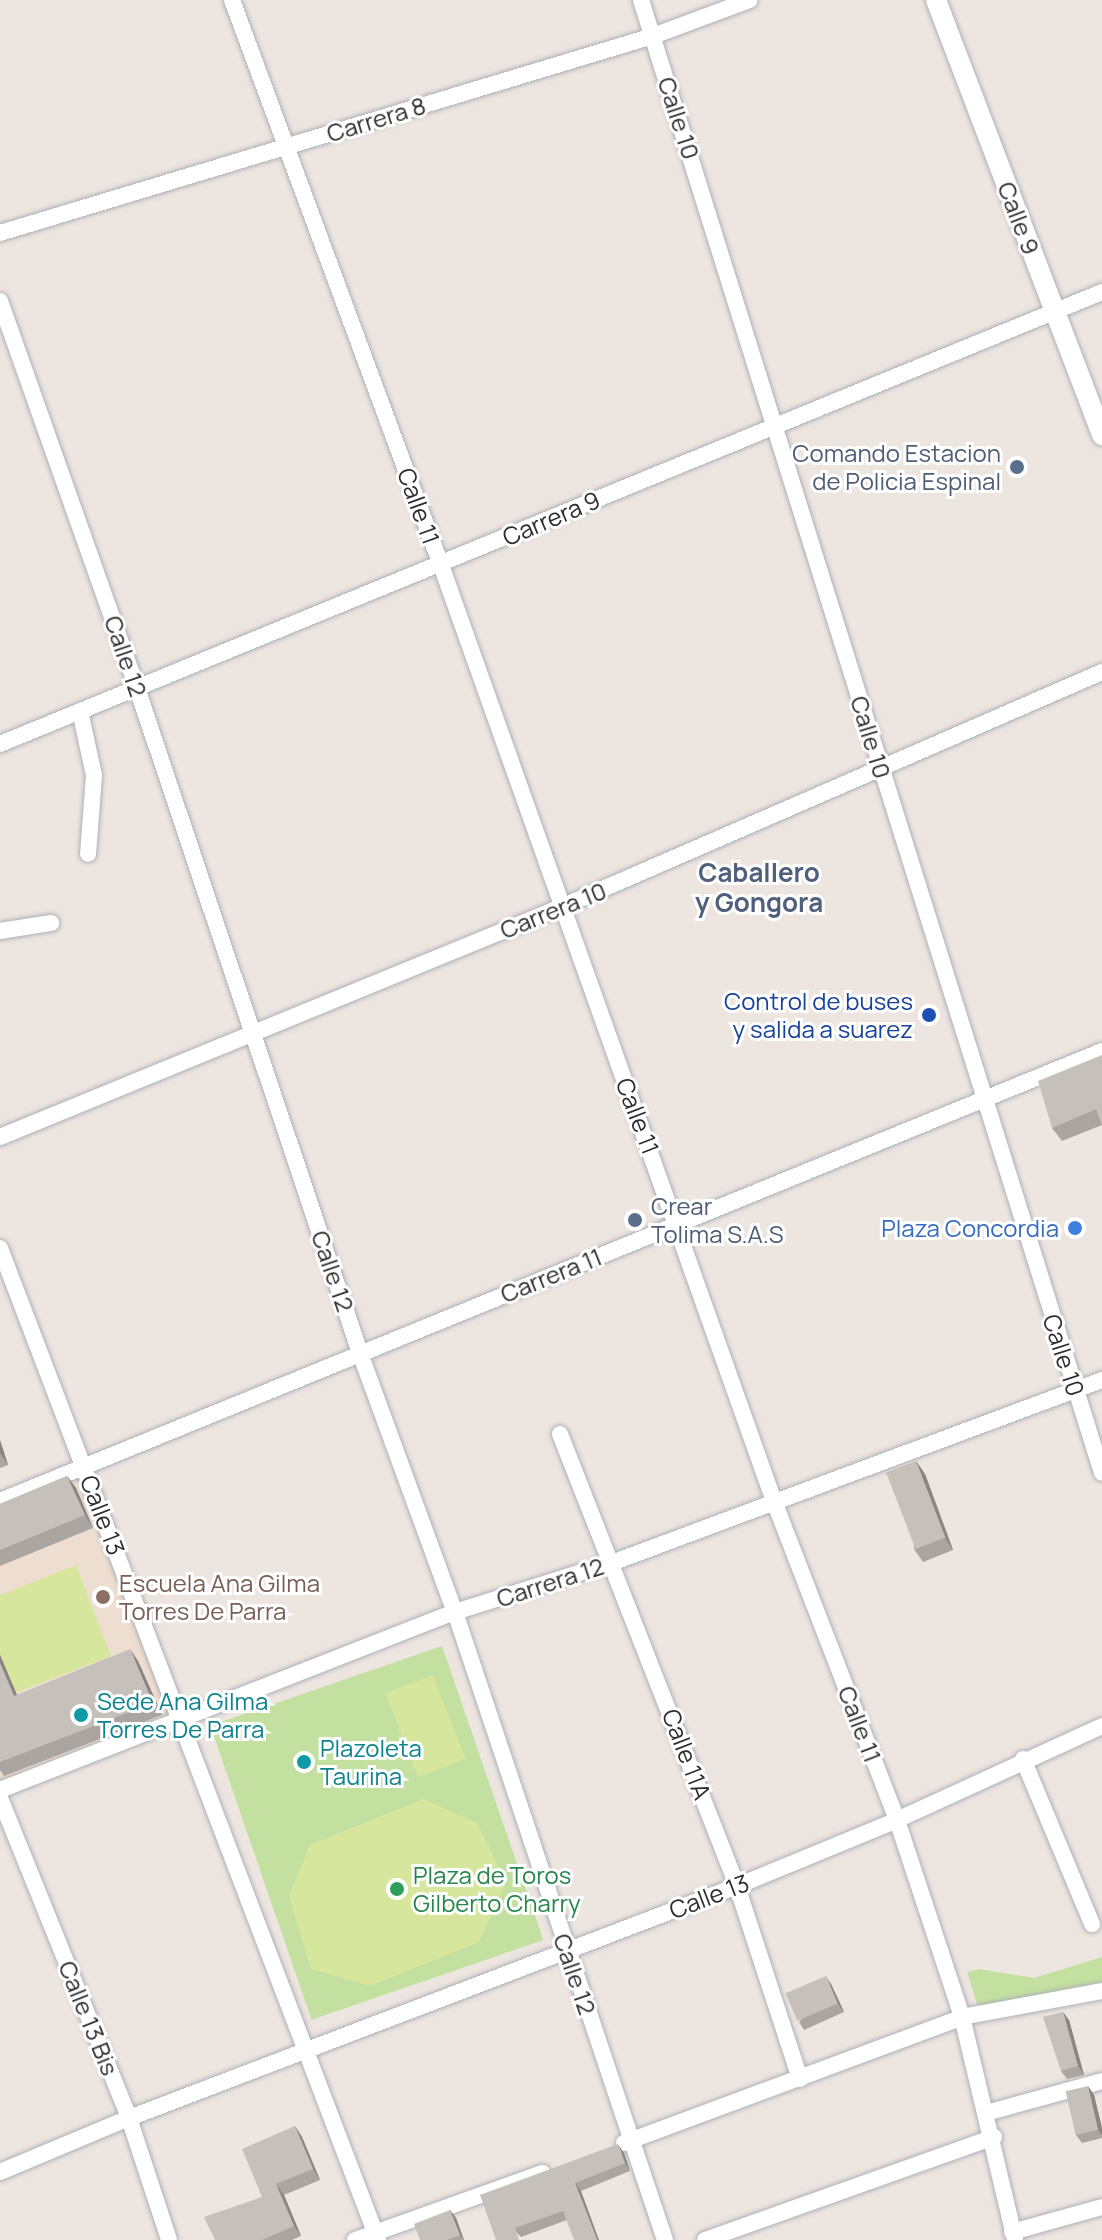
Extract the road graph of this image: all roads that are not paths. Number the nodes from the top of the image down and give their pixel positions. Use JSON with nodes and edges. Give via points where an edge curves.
{"nodes":[{"id":1,"x":232,"y":0,"type":"edge"},
{"id":2,"x":641,"y":0,"type":"edge"},
{"id":3,"x":750,"y":0,"type":"edge"},
{"id":4,"x":936,"y":0,"type":"edge"},
{"id":5,"x":653,"y":36,"type":"junction"},
{"id":6,"x":285,"y":146,"type":"junction"},
{"id":7,"x":0,"y":233,"type":"edge"},
{"id":8,"x":1102,"y":292,"type":"edge"},
{"id":9,"x":0,"y":301,"type":"edge"},
{"id":10,"x":1055,"y":311,"type":"junction"},
{"id":11,"x":777,"y":422,"type":"junction"},
{"id":12,"x":1102,"y":435,"type":"edge"},
{"id":13,"x":441,"y":565,"type":"junction"},
{"id":14,"x":1102,"y":672,"type":"edge"},
{"id":15,"x":137,"y":688,"type":"junction"},
{"id":16,"x":80,"y":711,"type":"junction"},
{"id":17,"x":0,"y":744,"type":"edge"},
{"id":18,"x":881,"y":770,"type":"junction"},
{"id":19,"x":88,"y":854,"type":"dead end"},
{"id":20,"x":559,"y":908,"type":"junction"},
{"id":21,"x":51,"y":923,"type":"dead end"},
{"id":22,"x":0,"y":931,"type":"edge"},
{"id":23,"x":252,"y":1031,"type":"junction"},
{"id":24,"x":1102,"y":1051,"type":"edge"},
{"id":25,"x":982,"y":1100,"type":"junction"},
{"id":26,"x":0,"y":1137,"type":"edge"},
{"id":27,"x":678,"y":1223,"type":"junction"},
{"id":28,"x":0,"y":1248,"type":"edge"},
{"id":29,"x":360,"y":1353,"type":"junction"},
{"id":30,"x":1102,"y":1380,"type":"edge"},
{"id":31,"x":1075,"y":1391,"type":"junction"},
{"id":32,"x":560,"y":1434,"type":"dead end"},
{"id":33,"x":1096,"y":1436,"type":"edge"},
{"id":34,"x":84,"y":1465,"type":"junction"},
{"id":35,"x":1102,"y":1473,"type":"edge"},
{"id":36,"x":0,"y":1501,"type":"edge"},
{"id":37,"x":774,"y":1501,"type":"junction"},
{"id":38,"x":614,"y":1562,"type":"junction"},
{"id":39,"x":455,"y":1612,"type":"junction"},
{"id":40,"x":181,"y":1720,"type":"junction"},
{"id":41,"x":1102,"y":1726,"type":"edge"},
{"id":42,"x":1023,"y":1759,"type":"junction"},
{"id":43,"x":0,"y":1790,"type":"edge"},
{"id":44,"x":0,"y":1798,"type":"edge"},
{"id":45,"x":897,"y":1820,"type":"junction"},
{"id":46,"x":737,"y":1886,"type":"junction"},
{"id":47,"x":1092,"y":1924,"type":"dead end"},
{"id":48,"x":566,"y":1949,"type":"junction"},
{"id":49,"x":1102,"y":1991,"type":"edge"},
{"id":50,"x":962,"y":2017,"type":"junction"},
{"id":51,"x":309,"y":2050,"type":"junction"},
{"id":52,"x":800,"y":2079,"type":"junction"},
{"id":53,"x":1102,"y":2081,"type":"edge"},
{"id":54,"x":986,"y":2113,"type":"junction"},
{"id":55,"x":129,"y":2118,"type":"junction"},
{"id":56,"x":994,"y":2137,"type":"junction"},
{"id":57,"x":632,"y":2140,"type":"junction"},
{"id":58,"x":604,"y":2151,"type":"edge"},
{"id":59,"x":561,"y":2166,"type":"edge"},
{"id":60,"x":0,"y":2172,"type":"edge"},
{"id":61,"x":1102,"y":2207,"type":"edge"},
{"id":62,"x":376,"y":2236,"type":"edge"},
{"id":63,"x":1013,"y":2236,"type":"edge"},
{"id":64,"x":169,"y":2240,"type":"edge"},
{"id":65,"x":355,"y":2240,"type":"edge"},
{"id":66,"x":665,"y":2240,"type":"edge"},
{"id":67,"x":705,"y":2240,"type":"edge"}],
"edges":[{"from":1,"to":6,"type":"street","name":"Calle 11"},
{"from":2,"to":5,"type":"street","name":"Calle 10"},
{"from":3,"to":5,"type":"street","name":"Carrera 8"},
{"from":4,"to":10,"type":"street","name":"Calle 9"},
{"from":5,"to":6,"type":"street","name":"Carrera 8"},
{"from":5,"to":11,"type":"street","name":"Calle 10"},
{"from":6,"to":7,"type":"street","name":"Carrera 8"},
{"from":6,"to":13,"type":"street","name":"Calle 11"},
{"from":8,"to":10,"type":"street","name":"Carrera 9"},
{"from":9,"to":15,"type":"street","name":"Calle 12"},
{"from":10,"to":11,"type":"street","name":"Carrera 9"},
{"from":10,"to":12,"type":"street","name":"Calle 9"},
{"from":11,"to":13,"type":"street","name":"Carrera 9"},
{"from":11,"to":18,"type":"street","name":"Calle 10"},
{"from":13,"to":15,"type":"street","name":"Carrera 9"},
{"from":13,"to":20,"type":"street","name":"Calle 11"},
{"from":14,"to":18,"type":"street","name":"Carrera 10"},
{"from":15,"to":16,"type":"street","name":"Carrera 9"},
{"from":15,"to":23,"type":"street","name":"Calle 12"},
{"from":16,"to":17,"type":"street","name":"Carrera 9"},
{"from":16,"to":19,"type":"street","via":[[94,775]]},
{"from":18,"to":20,"type":"street","name":"Carrera 10"},
{"from":18,"to":25,"type":"street","name":"Calle 10"},
{"from":20,"to":23,"type":"street","name":"Carrera 10"},
{"from":20,"to":27,"type":"street","name":"Calle 11"},
{"from":21,"to":22,"type":"street"},
{"from":23,"to":26,"type":"street","name":"Carrera 10"},
{"from":23,"to":29,"type":"street","name":"Calle 12"},
{"from":24,"to":25,"type":"street","name":"Carrera 11"},
{"from":25,"to":27,"type":"street","name":"Carrera 11"},
{"from":25,"to":31,"type":"street","name":"Calle 10"},
{"from":27,"to":29,"type":"street","name":"Carrera 11"},
{"from":27,"to":37,"type":"street","name":"Calle 11"},
{"from":28,"to":34,"type":"street","name":"Calle 13"},
{"from":29,"to":34,"type":"street","name":"Carrera 11"},
{"from":29,"to":39,"type":"street","name":"Calle 12"},
{"from":30,"to":31,"type":"street","name":"Carrera 12"},
{"from":31,"to":33,"type":"street","name":"Calle 10"},
{"from":31,"to":37,"type":"street","name":"Carrera 12"},
{"from":32,"to":38,"type":"street","name":"Calle 11A"},
{"from":33,"to":35,"type":"street","name":"Calle 10"},
{"from":34,"to":36,"type":"street","name":"Carrera 11"},
{"from":34,"to":40,"type":"street","name":"Calle 13"},
{"from":37,"to":38,"type":"street","name":"Carrera 12"},
{"from":37,"to":45,"type":"street","name":"Calle 11"},
{"from":38,"to":39,"type":"street","name":"Carrera 12"},
{"from":38,"to":46,"type":"street","name":"Calle 11A"},
{"from":39,"to":40,"type":"street","name":"Carrera 12"},
{"from":39,"to":48,"type":"street","name":"Calle 12"},
{"from":40,"to":43,"type":"street","name":"Carrera 12"},
{"from":40,"to":51,"type":"street","name":"Calle 13"},
{"from":41,"to":42,"type":"street","name":"Calle 13"},
{"from":42,"to":45,"type":"street","name":"Calle 13"},
{"from":42,"to":47,"type":"street"},
{"from":44,"to":55,"type":"street","name":"Calle 13 Bis"},
{"from":45,"to":46,"type":"street","name":"Calle 13"},
{"from":45,"to":50,"type":"street","name":"Calle 11"},
{"from":46,"to":48,"type":"street","name":"Calle 13"},
{"from":46,"to":52,"type":"street","name":"Calle 11A"},
{"from":48,"to":51,"type":"street","name":"Calle 13"},
{"from":48,"to":57,"type":"street","name":"Calle 12"},
{"from":49,"to":50,"type":"street"},
{"from":50,"to":52,"type":"street"},
{"from":50,"to":54,"type":"street","name":"Calle 11"},
{"from":51,"to":55,"type":"street","name":"Calle 13"},
{"from":51,"to":62,"type":"street","name":"Calle 13"},
{"from":52,"to":57,"type":"street"},
{"from":53,"to":54,"type":"street"},
{"from":54,"to":56,"type":"street","name":"Calle 11"},
{"from":55,"to":60,"type":"street","name":"Calle 13"},
{"from":55,"to":64,"type":"street","name":"Calle 13 Bis"},
{"from":56,"to":63,"type":"street","name":"Calle 11"},
{"from":56,"to":67,"type":"street"},
{"from":57,"to":58,"type":"street"},
{"from":57,"to":66,"type":"street","name":"Calle 12"},
{"from":59,"to":62,"type":"street"},
{"from":61,"to":63,"type":"street"},
{"from":62,"to":65,"type":"street"}]}
